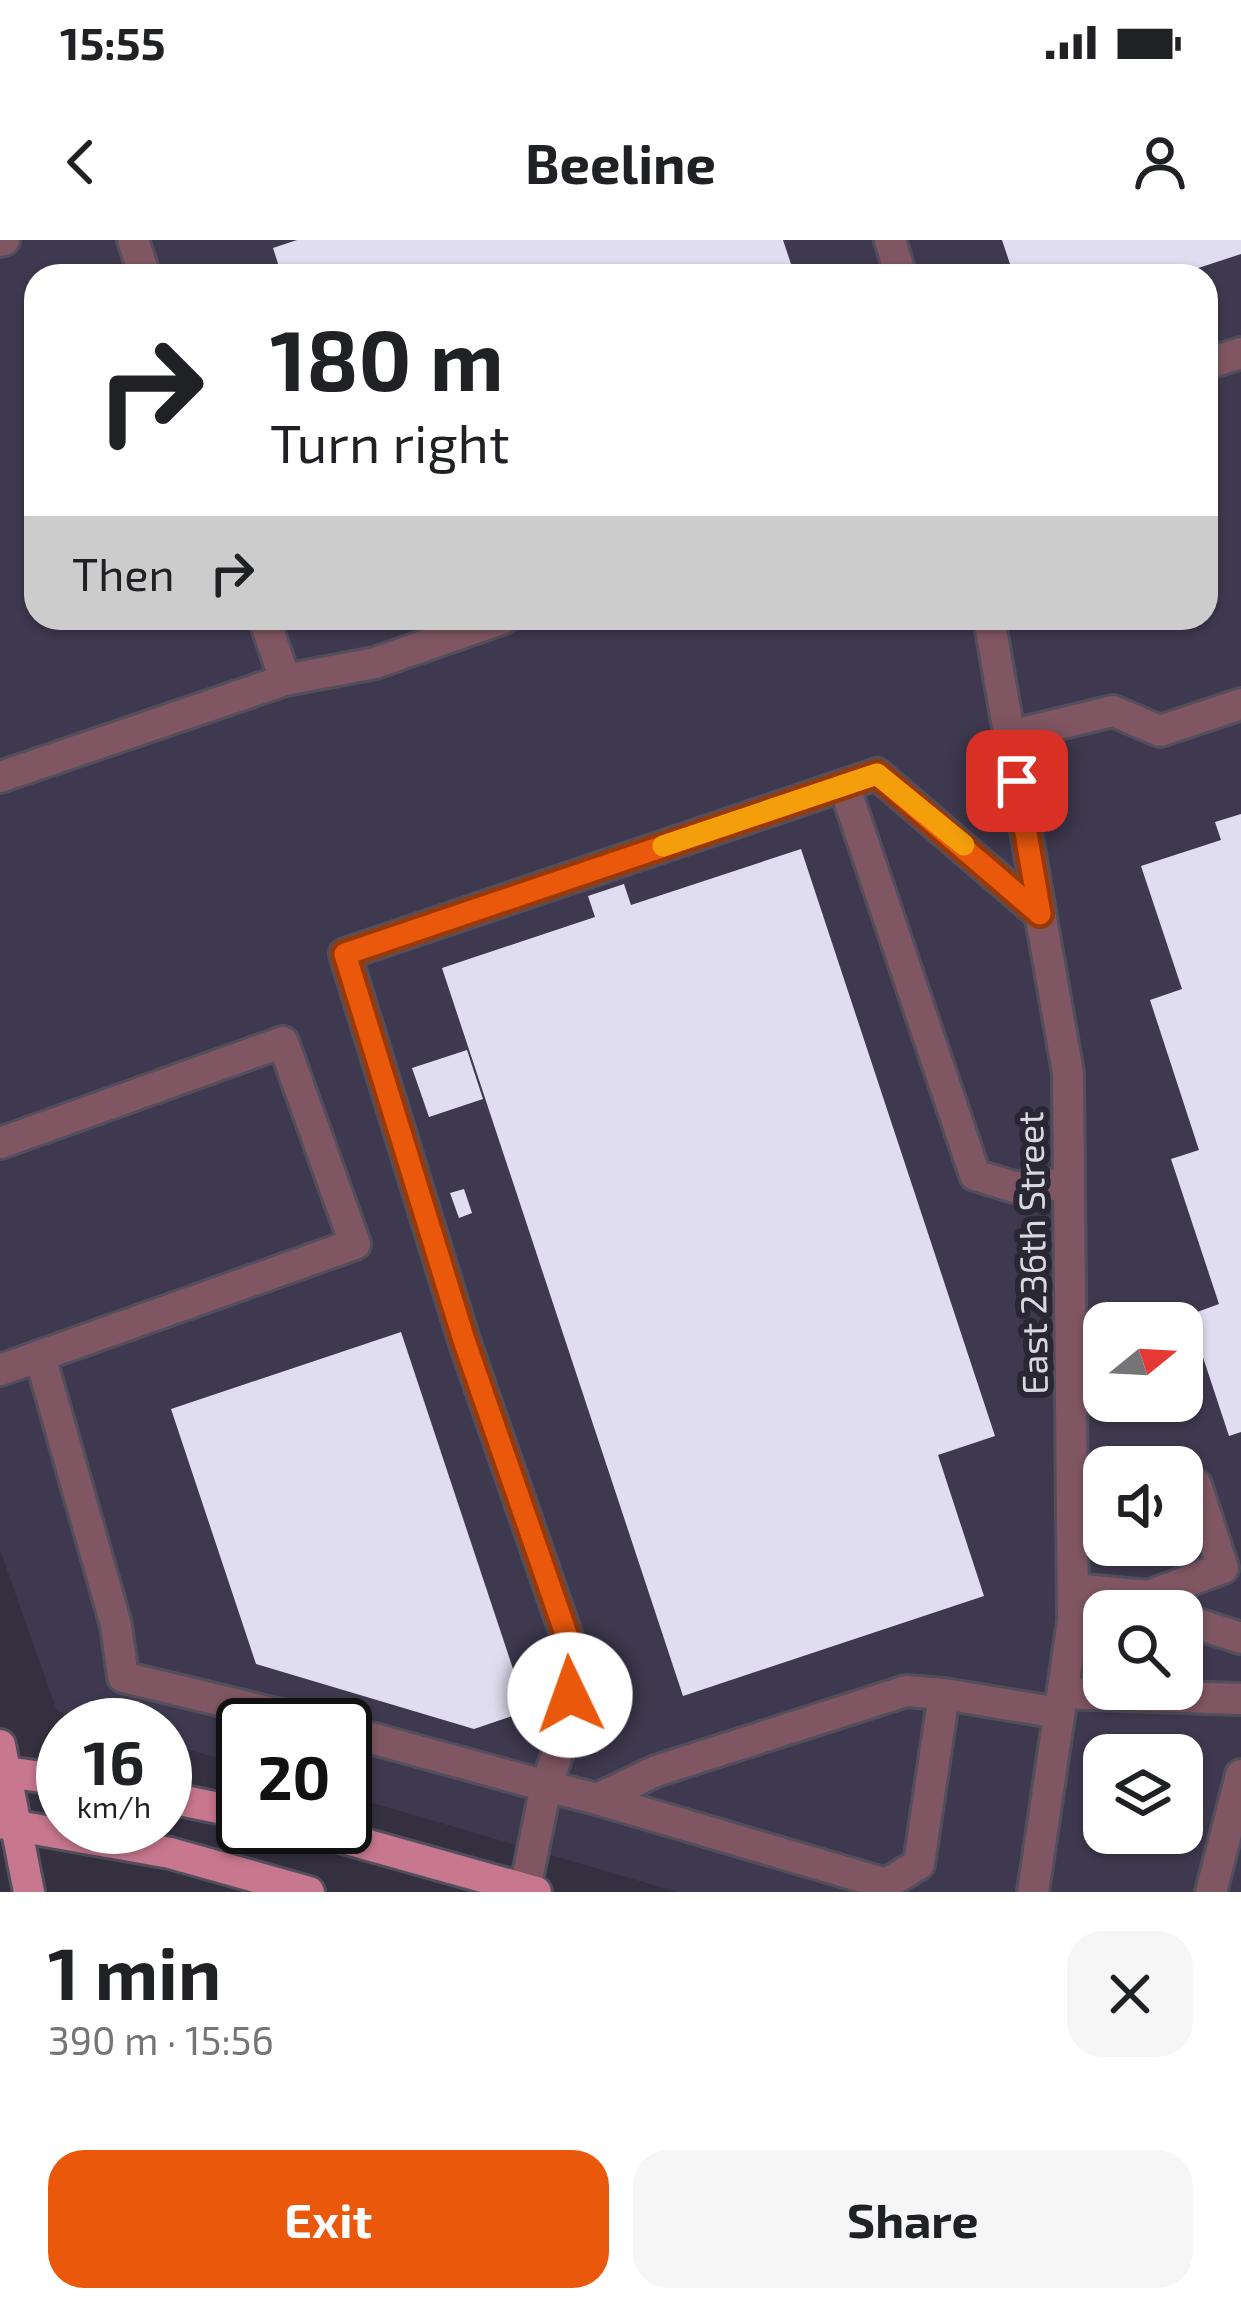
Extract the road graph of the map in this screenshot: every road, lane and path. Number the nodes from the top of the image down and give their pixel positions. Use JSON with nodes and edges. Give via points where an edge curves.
{"nodes":[{"id":1,"x":268,"y":630,"type":"edge"},
{"id":2,"x":470,"y":630,"type":"edge"},
{"id":3,"x":991,"y":630,"type":"edge"},
{"id":4,"x":285,"y":680,"type":"junction"},
{"id":5,"x":1241,"y":704,"type":"edge"},
{"id":6,"x":1009,"y":736,"type":"junction"},
{"id":7,"x":0,"y":777,"type":"edge"},
{"id":8,"x":844,"y":785,"type":"junction"},
{"id":9,"x":1040,"y":914,"type":"junction"},
{"id":10,"x":0,"y":1143,"type":"edge"},
{"id":11,"x":1069,"y":1184,"type":"junction"},
{"id":12,"x":40,"y":1356,"type":"junction"},
{"id":13,"x":0,"y":1370,"type":"edge"},
{"id":14,"x":1203,"y":1507,"type":"edge"},
{"id":15,"x":1073,"y":1588,"type":"junction"},
{"id":16,"x":1084,"y":1590,"type":"edge"},
{"id":17,"x":1184,"y":1590,"type":"edge"},
{"id":18,"x":1203,"y":1625,"type":"edge"},
{"id":19,"x":1241,"y":1638,"type":"edge"},
{"id":20,"x":944,"y":1694,"type":"junction"},
{"id":21,"x":216,"y":1699,"type":"edge"},
{"id":22,"x":1241,"y":1699,"type":"edge"},
{"id":23,"x":1061,"y":1703,"type":"junction"},
{"id":24,"x":372,"y":1738,"type":"edge"},
{"id":25,"x":2,"y":1762,"type":"edge"},
{"id":26,"x":36,"y":1772,"type":"edge"},
{"id":27,"x":1241,"y":1775,"type":"edge"},
{"id":28,"x":546,"y":1786,"type":"junction"},
{"id":29,"x":597,"y":1799,"type":"junction"},
{"id":30,"x":9,"y":1824,"type":"edge"},
{"id":31,"x":372,"y":1846,"type":"edge"},
{"id":32,"x":531,"y":1890,"type":"edge"},
{"id":33,"x":29,"y":1892,"type":"edge"},
{"id":34,"x":309,"y":1892,"type":"edge"},
{"id":35,"x":1033,"y":1892,"type":"edge"},
{"id":36,"x":1211,"y":1892,"type":"edge"}],
"edges":[{"from":1,"to":4,"type":"street"},
{"from":2,"to":4,"type":"street","via":[[375,664]]},
{"from":3,"to":6,"type":"street","name":"East 236th Street"},
{"from":4,"to":7,"type":"street"},
{"from":5,"to":6,"type":"street","via":[[1160,730],[1113,711]]},
{"from":6,"to":9,"type":"street","name":"East 236th Street"},
{"from":8,"to":9,"type":"street","via":[[877,774]]},
{"from":8,"to":11,"type":"street","via":[[975,1175],[1014,1187]]},
{"from":8,"to":28,"type":"street","via":[[345,954],[464,1340],[574,1657],[566,1733]]},
{"from":9,"to":11,"type":"street","name":"East 236th Street","via":[[1068,1073]]},
{"from":10,"to":12,"type":"street","via":[[283,1042],[355,1244]]},
{"from":11,"to":15,"type":"street","name":"East 236th Street"},
{"from":12,"to":13,"type":"street"},
{"from":12,"to":21,"type":"street","via":[[116,1624],[123,1677]]},
{"from":14,"to":17,"type":"street","via":[[1223,1568]]},
{"from":15,"to":16,"type":"street"},
{"from":15,"to":23,"type":"street","name":"East 236th Street"},
{"from":18,"to":19,"type":"street"},
{"from":20,"to":23,"type":"street"},
{"from":20,"to":29,"type":"street","via":[[906,1691],[656,1771]]},
{"from":20,"to":29,"type":"street","via":[[919,1864],[886,1884]]},
{"from":22,"to":23,"type":"street"},
{"from":23,"to":35,"type":"street","name":"East 236th Street"},
{"from":24,"to":28,"type":"street"},
{"from":25,"to":26,"type":"main road"},
{"from":25,"to":30,"type":"main road"},
{"from":27,"to":36,"type":"street"},
{"from":28,"to":29,"type":"street"},
{"from":28,"to":32,"type":"street"},
{"from":30,"to":33,"type":"main road"},
{"from":30,"to":34,"type":"main road","via":[[170,1853]]},
{"from":31,"to":32,"type":"main road"}]}
